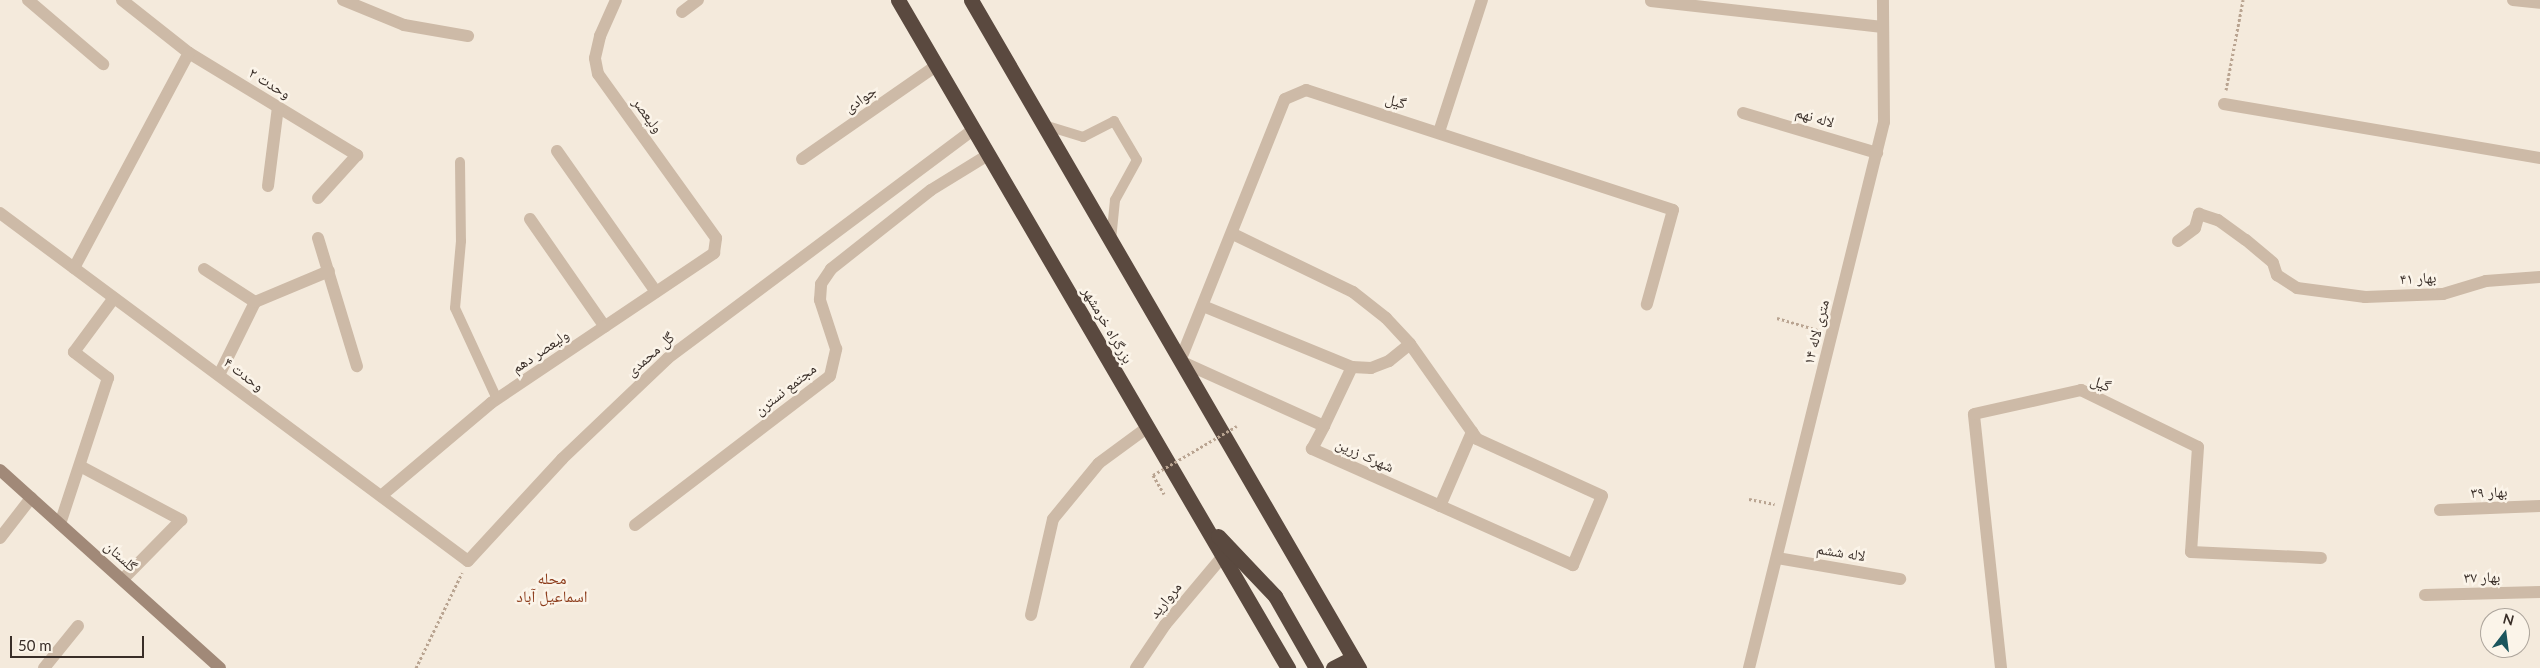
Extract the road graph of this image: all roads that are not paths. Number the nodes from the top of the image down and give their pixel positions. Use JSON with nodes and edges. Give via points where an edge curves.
{"nodes":[{"id":1,"x":28,"y":0,"type":"edge"},
{"id":2,"x":122,"y":0,"type":"edge"},
{"id":3,"x":343,"y":0,"type":"edge"},
{"id":4,"x":616,"y":0,"type":"edge"},
{"id":5,"x":698,"y":0,"type":"edge"},
{"id":6,"x":898,"y":0,"type":"edge"},
{"id":7,"x":971,"y":0,"type":"edge"},
{"id":8,"x":1482,"y":0,"type":"edge"},
{"id":9,"x":1883,"y":0,"type":"edge"},
{"id":10,"x":2513,"y":0,"type":"edge"},
{"id":11,"x":1651,"y":1,"type":"edge"},
{"id":12,"x":2540,"y":3,"type":"edge"},
{"id":13,"x":682,"y":12,"type":"dead end"},
{"id":14,"x":1883,"y":27,"type":"junction"},
{"id":15,"x":468,"y":36,"type":"dead end"},
{"id":16,"x":189,"y":53,"type":"junction"},
{"id":17,"x":103,"y":64,"type":"dead end"},
{"id":18,"x":936,"y":66,"type":"junction"},
{"id":19,"x":2224,"y":104,"type":"road end"},
{"id":20,"x":278,"y":107,"type":"junction"},
{"id":21,"x":1743,"y":113,"type":"dead end"},
{"id":22,"x":1044,"y":125,"type":"junction"},
{"id":23,"x":974,"y":129,"type":"junction"},
{"id":24,"x":1439,"y":132,"type":"junction"},
{"id":25,"x":557,"y":151,"type":"dead end"},
{"id":26,"x":1877,"y":153,"type":"junction"},
{"id":27,"x":988,"y":155,"type":"junction"},
{"id":28,"x":2540,"y":158,"type":"edge"},
{"id":29,"x":802,"y":159,"type":"dead end"},
{"id":30,"x":460,"y":162,"type":"dead end"},
{"id":31,"x":268,"y":186,"type":"dead end"},
{"id":32,"x":318,"y":198,"type":"dead end"},
{"id":33,"x":2,"y":219,"type":"edge"},
{"id":34,"x":530,"y":219,"type":"dead end"},
{"id":35,"x":1233,"y":234,"type":"junction"},
{"id":36,"x":318,"y":238,"type":"dead end"},
{"id":37,"x":716,"y":238,"type":"joint"},
{"id":38,"x":1110,"y":241,"type":"junction"},
{"id":39,"x":2178,"y":241,"type":"dead end"},
{"id":40,"x":74,"y":268,"type":"junction"},
{"id":41,"x":204,"y":269,"type":"dead end"},
{"id":42,"x":329,"y":271,"type":"junction"},
{"id":43,"x":2540,"y":277,"type":"edge"},
{"id":44,"x":656,"y":292,"type":"junction"},
{"id":45,"x":114,"y":298,"type":"junction"},
{"id":46,"x":255,"y":302,"type":"junction"},
{"id":47,"x":1647,"y":304,"type":"dead end"},
{"id":48,"x":1203,"y":306,"type":"junction"},
{"id":49,"x":604,"y":327,"type":"junction"},
{"id":50,"x":1410,"y":344,"type":"junction"},
{"id":51,"x":1180,"y":361,"type":"junction"},
{"id":52,"x":357,"y":366,"type":"dead end"},
{"id":53,"x":1352,"y":367,"type":"junction"},
{"id":54,"x":219,"y":375,"type":"junction"},
{"id":55,"x":498,"y":399,"type":"junction"},
{"id":56,"x":1324,"y":426,"type":"junction"},
{"id":57,"x":1148,"y":427,"type":"junction"},
{"id":58,"x":1472,"y":432,"type":"junction"},
{"id":59,"x":80,"y":466,"type":"junction"},
{"id":60,"x":0,"y":470,"type":"edge"},
{"id":61,"x":381,"y":496,"type":"junction"},
{"id":62,"x":31,"y":498,"type":"junction"},
{"id":63,"x":1440,"y":506,"type":"junction"},
{"id":64,"x":2540,"y":506,"type":"edge"},
{"id":65,"x":2440,"y":510,"type":"dead end"},
{"id":66,"x":1202,"y":521,"type":"junction"},
{"id":67,"x":60,"y":524,"type":"junction"},
{"id":68,"x":635,"y":525,"type":"dead end"},
{"id":69,"x":0,"y":538,"type":"edge"},
{"id":70,"x":1223,"y":556,"type":"junction"},
{"id":71,"x":1777,"y":558,"type":"junction"},
{"id":72,"x":2321,"y":558,"type":"dead end"},
{"id":73,"x":468,"y":561,"type":"joint"},
{"id":74,"x":123,"y":579,"type":"junction"},
{"id":75,"x":1900,"y":579,"type":"dead end"},
{"id":76,"x":2540,"y":592,"type":"edge"},
{"id":77,"x":2425,"y":595,"type":"dead end"},
{"id":78,"x":1031,"y":615,"type":"dead end"},
{"id":79,"x":78,"y":626,"type":"dead end"},
{"id":80,"x":1356,"y":663,"type":"edge"},
{"id":81,"x":44,"y":668,"type":"edge"},
{"id":82,"x":220,"y":668,"type":"edge"},
{"id":83,"x":1136,"y":668,"type":"edge"},
{"id":84,"x":1288,"y":668,"type":"edge"},
{"id":85,"x":1316,"y":668,"type":"edge"},
{"id":86,"x":1333,"y":668,"type":"edge"},
{"id":87,"x":1749,"y":668,"type":"edge"},
{"id":88,"x":2001,"y":668,"type":"edge"}],
"edges":[{"from":1,"to":17,"type":"street"},
{"from":2,"to":16,"type":"street","name":"وحدت ۲"},
{"from":3,"to":15,"type":"street","via":[[404,25]]},
{"from":4,"to":37,"type":"street","name":"ولیعصر","via":[[598,44],[595,58],[598,74]]},
{"from":5,"to":13,"type":"street"},
{"from":6,"to":18,"type":"highway","name":"بزرگراه خرمشهر"},
{"from":7,"to":22,"type":"highway"},
{"from":8,"to":24,"type":"street"},
{"from":9,"to":14,"type":"street","name":"۱۴ متری لاله"},
{"from":10,"to":12,"type":"street"},
{"from":11,"to":14,"type":"street"},
{"from":14,"to":26,"type":"street","name":"۱۴ متری لاله","via":[[1884,122]]},
{"from":16,"to":20,"type":"street","name":"وحدت ۲"},
{"from":16,"to":40,"type":"street"},
{"from":18,"to":23,"type":"highway","name":"بزرگراه خرمشهر"},
{"from":18,"to":29,"type":"street","name":"جوادی"},
{"from":19,"to":28,"type":"street"},
{"from":20,"to":31,"type":"street"},
{"from":20,"to":32,"type":"street","name":"وحدت ۲","via":[[357,155]]},
{"from":21,"to":26,"type":"street","name":"لاله نهم"},
{"from":22,"to":38,"type":"highway"},
{"from":22,"to":38,"type":"lane","via":[[1083,137],[1114,121],[1137,160],[1115,200]]},
{"from":23,"to":27,"type":"highway","name":"بزرگراه خرمشهر"},
{"from":23,"to":73,"type":"street","name":"گل محمدی","via":[[668,358],[562,459]]},
{"from":24,"to":35,"type":"street","name":"گیل","via":[[1326,94],[1306,90],[1295,92],[1285,99]]},
{"from":24,"to":47,"type":"street","name":"گیل","via":[[1672,210]]},
{"from":25,"to":44,"type":"street"},
{"from":26,"to":71,"type":"street","name":"۱۴ متری لاله"},
{"from":27,"to":57,"type":"highway","name":"بزرگراه خرمشهر"},
{"from":27,"to":68,"type":"street","name":"مجتمع نسترن","via":[[931,190],[831,269],[821,284],[820,300],[836,349],[830,376]]},
{"from":30,"to":55,"type":"lane","via":[[460,241],[455,308]]},
{"from":33,"to":40,"type":"street","name":"وحدت ۴"},
{"from":34,"to":49,"type":"street"},
{"from":35,"to":48,"type":"street","name":"گیل"},
{"from":35,"to":50,"type":"street","via":[[1354,292],[1386,318]]},
{"from":36,"to":42,"type":"street"},
{"from":37,"to":44,"type":"street","name":"ولیعصر دهم","via":[[714,253]]},
{"from":38,"to":51,"type":"highway"},
{"from":39,"to":43,"type":"street","name":"بهار ۴۱","via":[[2195,228],[2199,214],[2218,220],[2273,263],[2276,275],[2297,288],[2365,297],[2443,294],[2486,281]]},
{"from":40,"to":45,"type":"street","name":"وحدت ۴"},
{"from":41,"to":46,"type":"street"},
{"from":42,"to":46,"type":"street"},
{"from":42,"to":52,"type":"street"},
{"from":44,"to":49,"type":"street","name":"ولیعصر دهم"},
{"from":45,"to":54,"type":"street","name":"وحدت ۴"},
{"from":45,"to":59,"type":"street","via":[[74,352],[108,378]]},
{"from":46,"to":54,"type":"street"},
{"from":48,"to":51,"type":"street","name":"گیل"},
{"from":48,"to":53,"type":"street"},
{"from":49,"to":55,"type":"street","name":"ولیعصر دهم"},
{"from":50,"to":53,"type":"street","via":[[1388,361],[1371,368]]},
{"from":50,"to":58,"type":"street"},
{"from":51,"to":56,"type":"street","name":"شهرک زرین"},
{"from":51,"to":80,"type":"highway"},
{"from":53,"to":56,"type":"street"},
{"from":54,"to":61,"type":"street","name":"وحدت ۴"},
{"from":55,"to":61,"type":"street","name":"ولیعصر دهم"},
{"from":56,"to":63,"type":"street","name":"شهرک زرین","via":[[1312,449]]},
{"from":57,"to":66,"type":"highway","name":"بزرگراه خرمشهر"},
{"from":57,"to":78,"type":"street","via":[[1099,463],[1053,519]]},
{"from":58,"to":63,"type":"street"},
{"from":58,"to":63,"type":"street","name":"شهرک زرین","via":[[1487,445],[1602,496],[1573,565]]},
{"from":59,"to":67,"type":"street"},
{"from":59,"to":74,"type":"street","via":[[182,520]]},
{"from":60,"to":62,"type":"main road","name":"گلستان"},
{"from":61,"to":73,"type":"street","name":"وحدت ۴"},
{"from":62,"to":67,"type":"main road","name":"گلستان"},
{"from":62,"to":69,"type":"street"},
{"from":64,"to":65,"type":"street","name":"بهار ۳۹"},
{"from":66,"to":70,"type":"highway","name":"بزرگراه خرمشهر"},
{"from":66,"to":85,"type":"highway","via":[[1275,596]]},
{"from":67,"to":74,"type":"main road","name":"گلستان"},
{"from":70,"to":83,"type":"street","name":"مروارید","via":[[1165,625]]},
{"from":70,"to":84,"type":"highway","name":"بزرگراه خرمشهر"},
{"from":71,"to":75,"type":"street","name":"لاله ششم"},
{"from":71,"to":87,"type":"street","name":"۱۴ متری لاله"},
{"from":72,"to":88,"type":"street","name":"گیل","via":[[2190,552],[2198,446],[2081,390],[1974,414]]},
{"from":74,"to":82,"type":"main road","name":"گلستان"},
{"from":76,"to":77,"type":"street","name":"بهار ۳۷"},
{"from":79,"to":81,"type":"street"},
{"from":80,"to":86,"type":"highway"}]}
